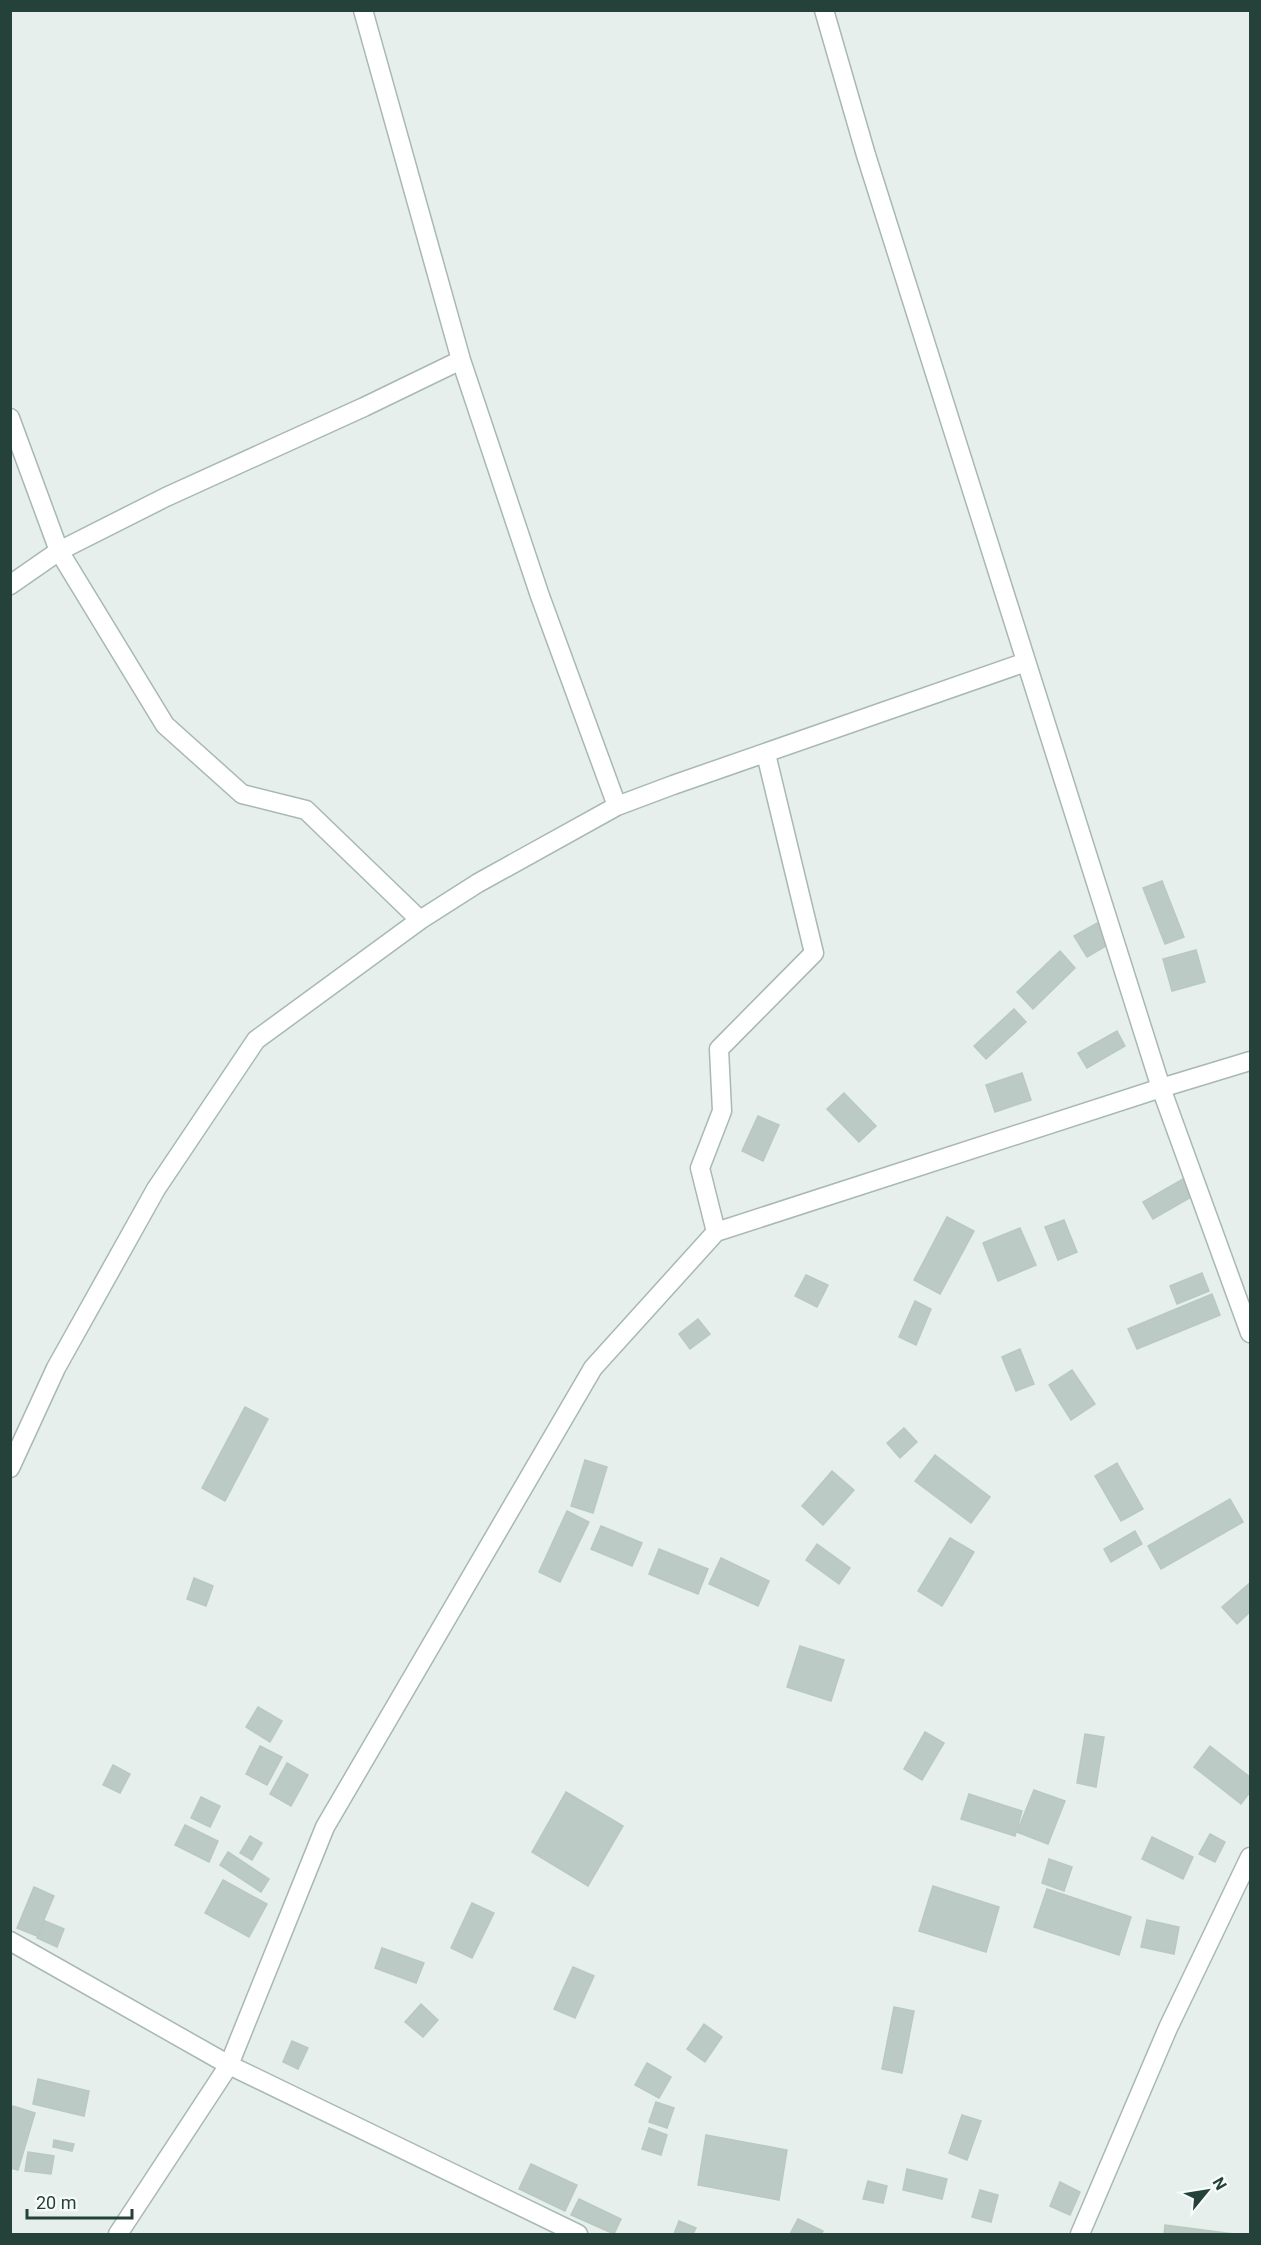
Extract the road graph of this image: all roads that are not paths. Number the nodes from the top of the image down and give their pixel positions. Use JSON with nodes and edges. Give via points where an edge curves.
{"nodes":[{"id":1,"x":363,"y":10,"type":"edge"},
{"id":2,"x":824,"y":10,"type":"edge"},
{"id":3,"x":461,"y":360,"type":"junction"},
{"id":4,"x":10,"y":418,"type":"edge"},
{"id":5,"x":59,"y":551,"type":"junction"},
{"id":6,"x":10,"y":585,"type":"edge"},
{"id":7,"x":1026,"y":662,"type":"junction"},
{"id":8,"x":766,"y":754,"type":"junction"},
{"id":9,"x":617,"y":806,"type":"junction"},
{"id":10,"x":420,"y":920,"type":"junction"},
{"id":11,"x":1251,"y":1061,"type":"edge"},
{"id":12,"x":1161,"y":1088,"type":"junction"},
{"id":13,"x":716,"y":1232,"type":"junction"},
{"id":14,"x":1251,"y":1333,"type":"edge"},
{"id":15,"x":10,"y":1468,"type":"edge"},
{"id":16,"x":1251,"y":1857,"type":"edge"},
{"id":17,"x":10,"y":1941,"type":"edge"},
{"id":18,"x":228,"y":2066,"type":"junction"},
{"id":19,"x":118,"y":2235,"type":"edge"},
{"id":20,"x":578,"y":2235,"type":"edge"},
{"id":21,"x":1080,"y":2235,"type":"edge"}],
"edges":[{"from":1,"to":3,"type":"street"},
{"from":2,"to":7,"type":"street"},
{"from":3,"to":5,"type":"street","via":[[166,496]]},
{"from":3,"to":9,"type":"street","via":[[540,596]]},
{"from":4,"to":5,"type":"street"},
{"from":5,"to":6,"type":"street"},
{"from":5,"to":10,"type":"street","via":[[165,725],[243,794],[306,810]]},
{"from":7,"to":8,"type":"street"},
{"from":7,"to":12,"type":"street"},
{"from":8,"to":9,"type":"street"},
{"from":8,"to":13,"type":"street","via":[[814,953],[719,1048],[722,1111],[700,1168]]},
{"from":9,"to":10,"type":"street"},
{"from":10,"to":15,"type":"street","via":[[256,1040],[156,1189],[56,1368]]},
{"from":11,"to":12,"type":"street"},
{"from":12,"to":13,"type":"street"},
{"from":12,"to":14,"type":"street"},
{"from":13,"to":18,"type":"street","via":[[593,1368],[325,1827]]},
{"from":16,"to":21,"type":"street","via":[[1168,2028]]},
{"from":17,"to":18,"type":"street"},
{"from":18,"to":19,"type":"street"},
{"from":18,"to":20,"type":"street"}]}
